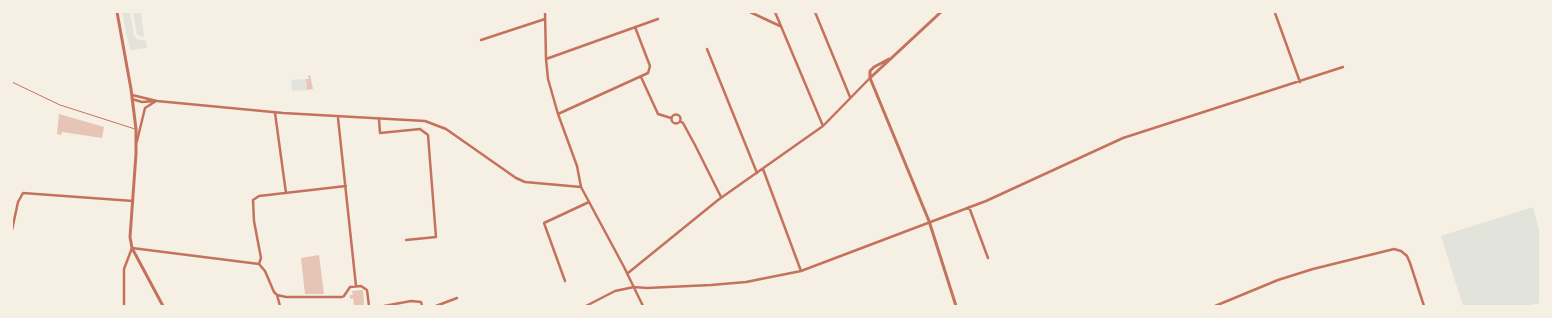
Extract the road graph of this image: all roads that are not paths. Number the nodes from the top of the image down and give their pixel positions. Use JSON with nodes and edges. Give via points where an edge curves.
{"nodes":[{"id":1,"x":116,"y":12,"type":"edge"},
{"id":2,"x":545,"y":12,"type":"edge"},
{"id":3,"x":750,"y":12,"type":"edge"},
{"id":4,"x":775,"y":12,"type":"edge"},
{"id":5,"x":815,"y":12,"type":"edge"},
{"id":6,"x":941,"y":12,"type":"edge"},
{"id":7,"x":1275,"y":13,"type":"dead end"},
{"id":8,"x":658,"y":18,"type":"dead end"},
{"id":9,"x":545,"y":19,"type":"junction"},
{"id":10,"x":780,"y":26,"type":"junction"},
{"id":11,"x":635,"y":27,"type":"junction"},
{"id":12,"x":481,"y":40,"type":"dead end"},
{"id":13,"x":707,"y":49,"type":"dead end"},
{"id":14,"x":546,"y":59,"type":"junction"},
{"id":15,"x":1344,"y":67,"type":"dead end"},
{"id":16,"x":641,"y":77,"type":"junction"},
{"id":17,"x":870,"y":78,"type":"junction"},
{"id":18,"x":12,"y":82,"type":"edge"},
{"id":19,"x":1300,"y":82,"type":"junction"},
{"id":20,"x":132,"y":95,"type":"junction"},
{"id":21,"x":850,"y":97,"type":"junction"},
{"id":22,"x":132,"y":99,"type":"junction"},
{"id":23,"x":157,"y":101,"type":"junction"},
{"id":24,"x":275,"y":113,"type":"junction"},
{"id":25,"x":558,"y":114,"type":"junction"},
{"id":26,"x":338,"y":118,"type":"junction"},
{"id":27,"x":671,"y":118,"type":"junction"},
{"id":28,"x":379,"y":119,"type":"junction"},
{"id":29,"x":680,"y":121,"type":"junction"},
{"id":30,"x":823,"y":126,"type":"junction"},
{"id":31,"x":136,"y":129,"type":"junction"},
{"id":32,"x":136,"y":144,"type":"junction"},
{"id":33,"x":763,"y":168,"type":"junction"},
{"id":34,"x":757,"y":173,"type":"junction"},
{"id":35,"x":346,"y":186,"type":"junction"},
{"id":36,"x":581,"y":187,"type":"junction"},
{"id":37,"x":286,"y":193,"type":"junction"},
{"id":38,"x":721,"y":197,"type":"junction"},
{"id":39,"x":133,"y":201,"type":"junction"},
{"id":40,"x":589,"y":202,"type":"junction"},
{"id":41,"x":969,"y":207,"type":"junction"},
{"id":42,"x":929,"y":221,"type":"junction"},
{"id":43,"x":12,"y":230,"type":"edge"},
{"id":44,"x":406,"y":240,"type":"dead end"},
{"id":45,"x":132,"y":248,"type":"junction"},
{"id":46,"x":988,"y":258,"type":"dead end"},
{"id":47,"x":259,"y":264,"type":"junction"},
{"id":48,"x":801,"y":271,"type":"junction"},
{"id":49,"x":628,"y":273,"type":"junction"},
{"id":50,"x":565,"y":281,"type":"dead end"},
{"id":51,"x":356,"y":286,"type":"junction"},
{"id":52,"x":634,"y":287,"type":"junction"},
{"id":53,"x":277,"y":295,"type":"junction"},
{"id":54,"x":457,"y":298,"type":"dead end"},
{"id":55,"x":124,"y":306,"type":"edge"},
{"id":56,"x":163,"y":306,"type":"edge"},
{"id":57,"x":280,"y":306,"type":"edge"},
{"id":58,"x":369,"y":306,"type":"edge"},
{"id":59,"x":384,"y":306,"type":"edge"},
{"id":60,"x":422,"y":306,"type":"edge"},
{"id":61,"x":436,"y":306,"type":"edge"},
{"id":62,"x":586,"y":306,"type":"edge"},
{"id":63,"x":643,"y":306,"type":"edge"},
{"id":64,"x":956,"y":306,"type":"edge"},
{"id":65,"x":1215,"y":306,"type":"edge"},
{"id":66,"x":1424,"y":306,"type":"edge"}],
"edges":[{"from":1,"to":20,"type":"street"},
{"from":2,"to":9,"type":"street"},
{"from":3,"to":10,"type":"street"},
{"from":4,"to":10,"type":"street"},
{"from":5,"to":21,"type":"street"},
{"from":6,"to":17,"type":"street","via":[[890,59],[874,67],[870,71]]},
{"from":7,"to":19,"type":"street"},
{"from":8,"to":11,"type":"street"},
{"from":9,"to":12,"type":"street"},
{"from":9,"to":14,"type":"street"},
{"from":10,"to":30,"type":"street"},
{"from":11,"to":14,"type":"street"},
{"from":11,"to":16,"type":"street","via":[[650,68],[648,73]]},
{"from":13,"to":34,"type":"street"},
{"from":14,"to":25,"type":"street","via":[[548,79]]},
{"from":15,"to":19,"type":"street"},
{"from":16,"to":25,"type":"street"},
{"from":16,"to":27,"type":"street","via":[[658,114]]},
{"from":17,"to":21,"type":"street"},
{"from":17,"to":42,"type":"street"},
{"from":18,"to":31,"type":"lane","via":[[60,105]]},
{"from":19,"to":41,"type":"street","via":[[1123,138]]},
{"from":20,"to":22,"type":"street"},
{"from":20,"to":23,"type":"street"},
{"from":21,"to":30,"type":"street"},
{"from":22,"to":23,"type":"street","via":[[142,102]]},
{"from":22,"to":31,"type":"street"},
{"from":23,"to":24,"type":"street"},
{"from":23,"to":32,"type":"street","via":[[145,108]]},
{"from":24,"to":26,"type":"street"},
{"from":24,"to":37,"type":"street"},
{"from":25,"to":36,"type":"street","via":[[577,166]]},
{"from":26,"to":28,"type":"street"},
{"from":26,"to":35,"type":"street"},
{"from":27,"to":29,"type":"street","via":[[675,123]]},
{"from":27,"to":29,"type":"street","via":[[673,114],[677,114]]},
{"from":28,"to":36,"type":"street","via":[[412,119],[437,125],[457,136],[508,174],[525,182]]},
{"from":28,"to":44,"type":"street","via":[[380,133],[420,129],[428,135],[436,237]]},
{"from":29,"to":38,"type":"street"},
{"from":30,"to":33,"type":"street"},
{"from":31,"to":32,"type":"street"},
{"from":32,"to":39,"type":"street"},
{"from":33,"to":34,"type":"street"},
{"from":33,"to":48,"type":"street"},
{"from":34,"to":38,"type":"street"},
{"from":35,"to":37,"type":"street"},
{"from":35,"to":51,"type":"street"},
{"from":36,"to":40,"type":"street"},
{"from":37,"to":47,"type":"street","via":[[259,196],[253,200],[261,258]]},
{"from":38,"to":49,"type":"street"},
{"from":39,"to":43,"type":"street","via":[[23,193],[18,202]]},
{"from":39,"to":45,"type":"street","via":[[130,237]]},
{"from":40,"to":49,"type":"street"},
{"from":40,"to":50,"type":"street","via":[[544,223]]},
{"from":41,"to":42,"type":"street"},
{"from":41,"to":46,"type":"street"},
{"from":42,"to":48,"type":"street"},
{"from":42,"to":64,"type":"street"},
{"from":45,"to":47,"type":"street"},
{"from":45,"to":55,"type":"street","via":[[124,269]]},
{"from":45,"to":56,"type":"street"},
{"from":47,"to":53,"type":"street"},
{"from":48,"to":52,"type":"street","via":[[746,282]]},
{"from":49,"to":52,"type":"street"},
{"from":51,"to":53,"type":"street","via":[[348,288],[342,297]]},
{"from":51,"to":58,"type":"street","via":[[365,287],[367,290]]},
{"from":52,"to":62,"type":"street","via":[[615,291]]},
{"from":52,"to":63,"type":"street"},
{"from":53,"to":57,"type":"street"},
{"from":54,"to":61,"type":"street"},
{"from":59,"to":60,"type":"street","via":[[411,301],[421,302]]},
{"from":65,"to":66,"type":"street","via":[[1285,278],[1394,249],[1407,256]]}]}
